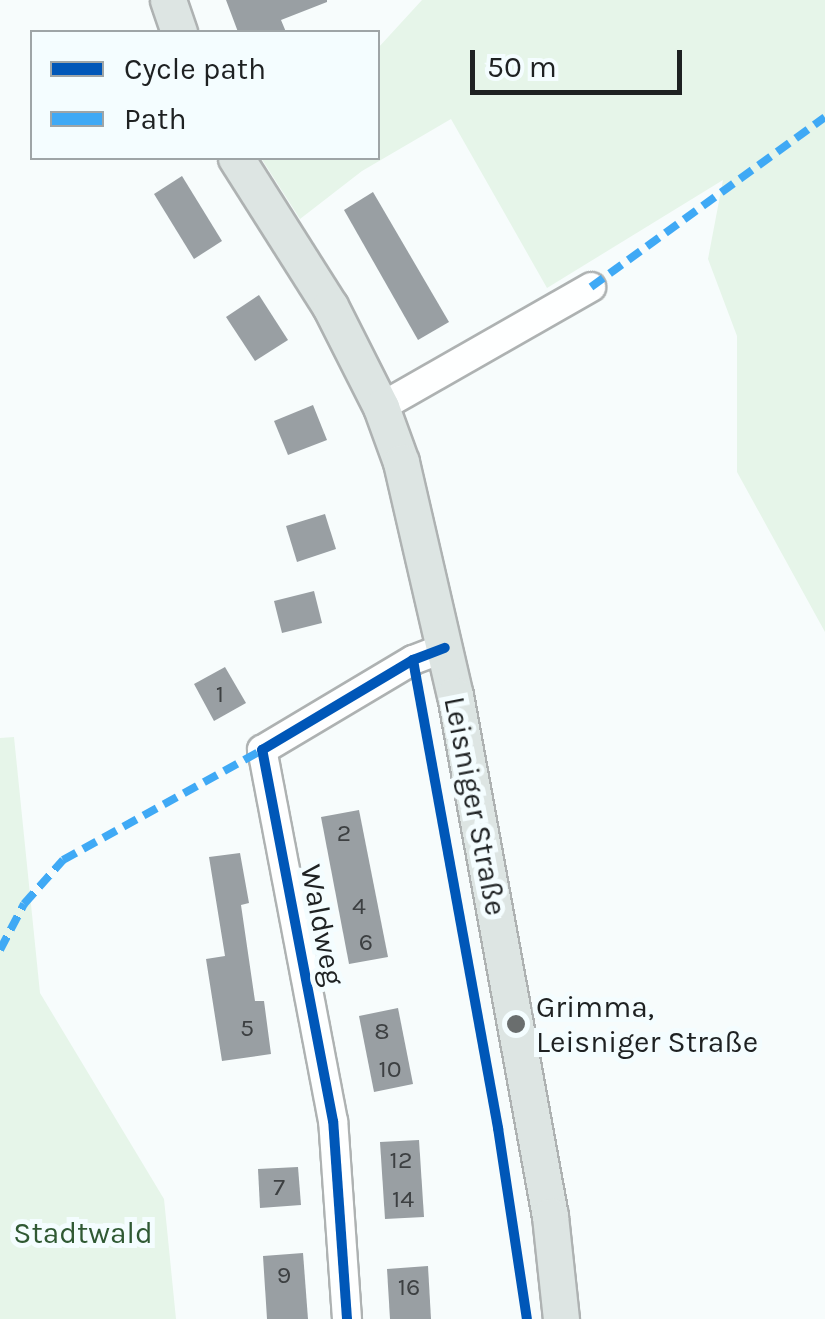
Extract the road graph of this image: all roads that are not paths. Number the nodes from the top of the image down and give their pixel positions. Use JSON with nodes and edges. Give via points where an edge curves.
{"nodes":[{"id":1,"x":168,"y":0,"type":"edge"},
{"id":2,"x":178,"y":30,"type":"edge"},
{"id":3,"x":237,"y":160,"type":"edge"},
{"id":4,"x":591,"y":287,"type":"dead end"},
{"id":5,"x":381,"y":407,"type":"junction"},
{"id":6,"x":445,"y":648,"type":"junction"},
{"id":7,"x":348,"y":1319,"type":"edge"},
{"id":8,"x":562,"y":1319,"type":"edge"}],
"edges":[{"from":1,"to":2,"type":"main road"},
{"from":3,"to":5,"type":"main road","name":"Leisniger Straße","via":[[330,306]]},
{"from":4,"to":5,"type":"street"},
{"from":5,"to":6,"type":"main road","name":"Leisniger Straße","via":[[411,498]]},
{"from":6,"to":7,"type":"street","name":"Waldweg","via":[[413,660],[262,750],[333,1121]]},
{"from":6,"to":8,"type":"main road","name":"Leisniger Straße","via":[[548,1200]]}]}
